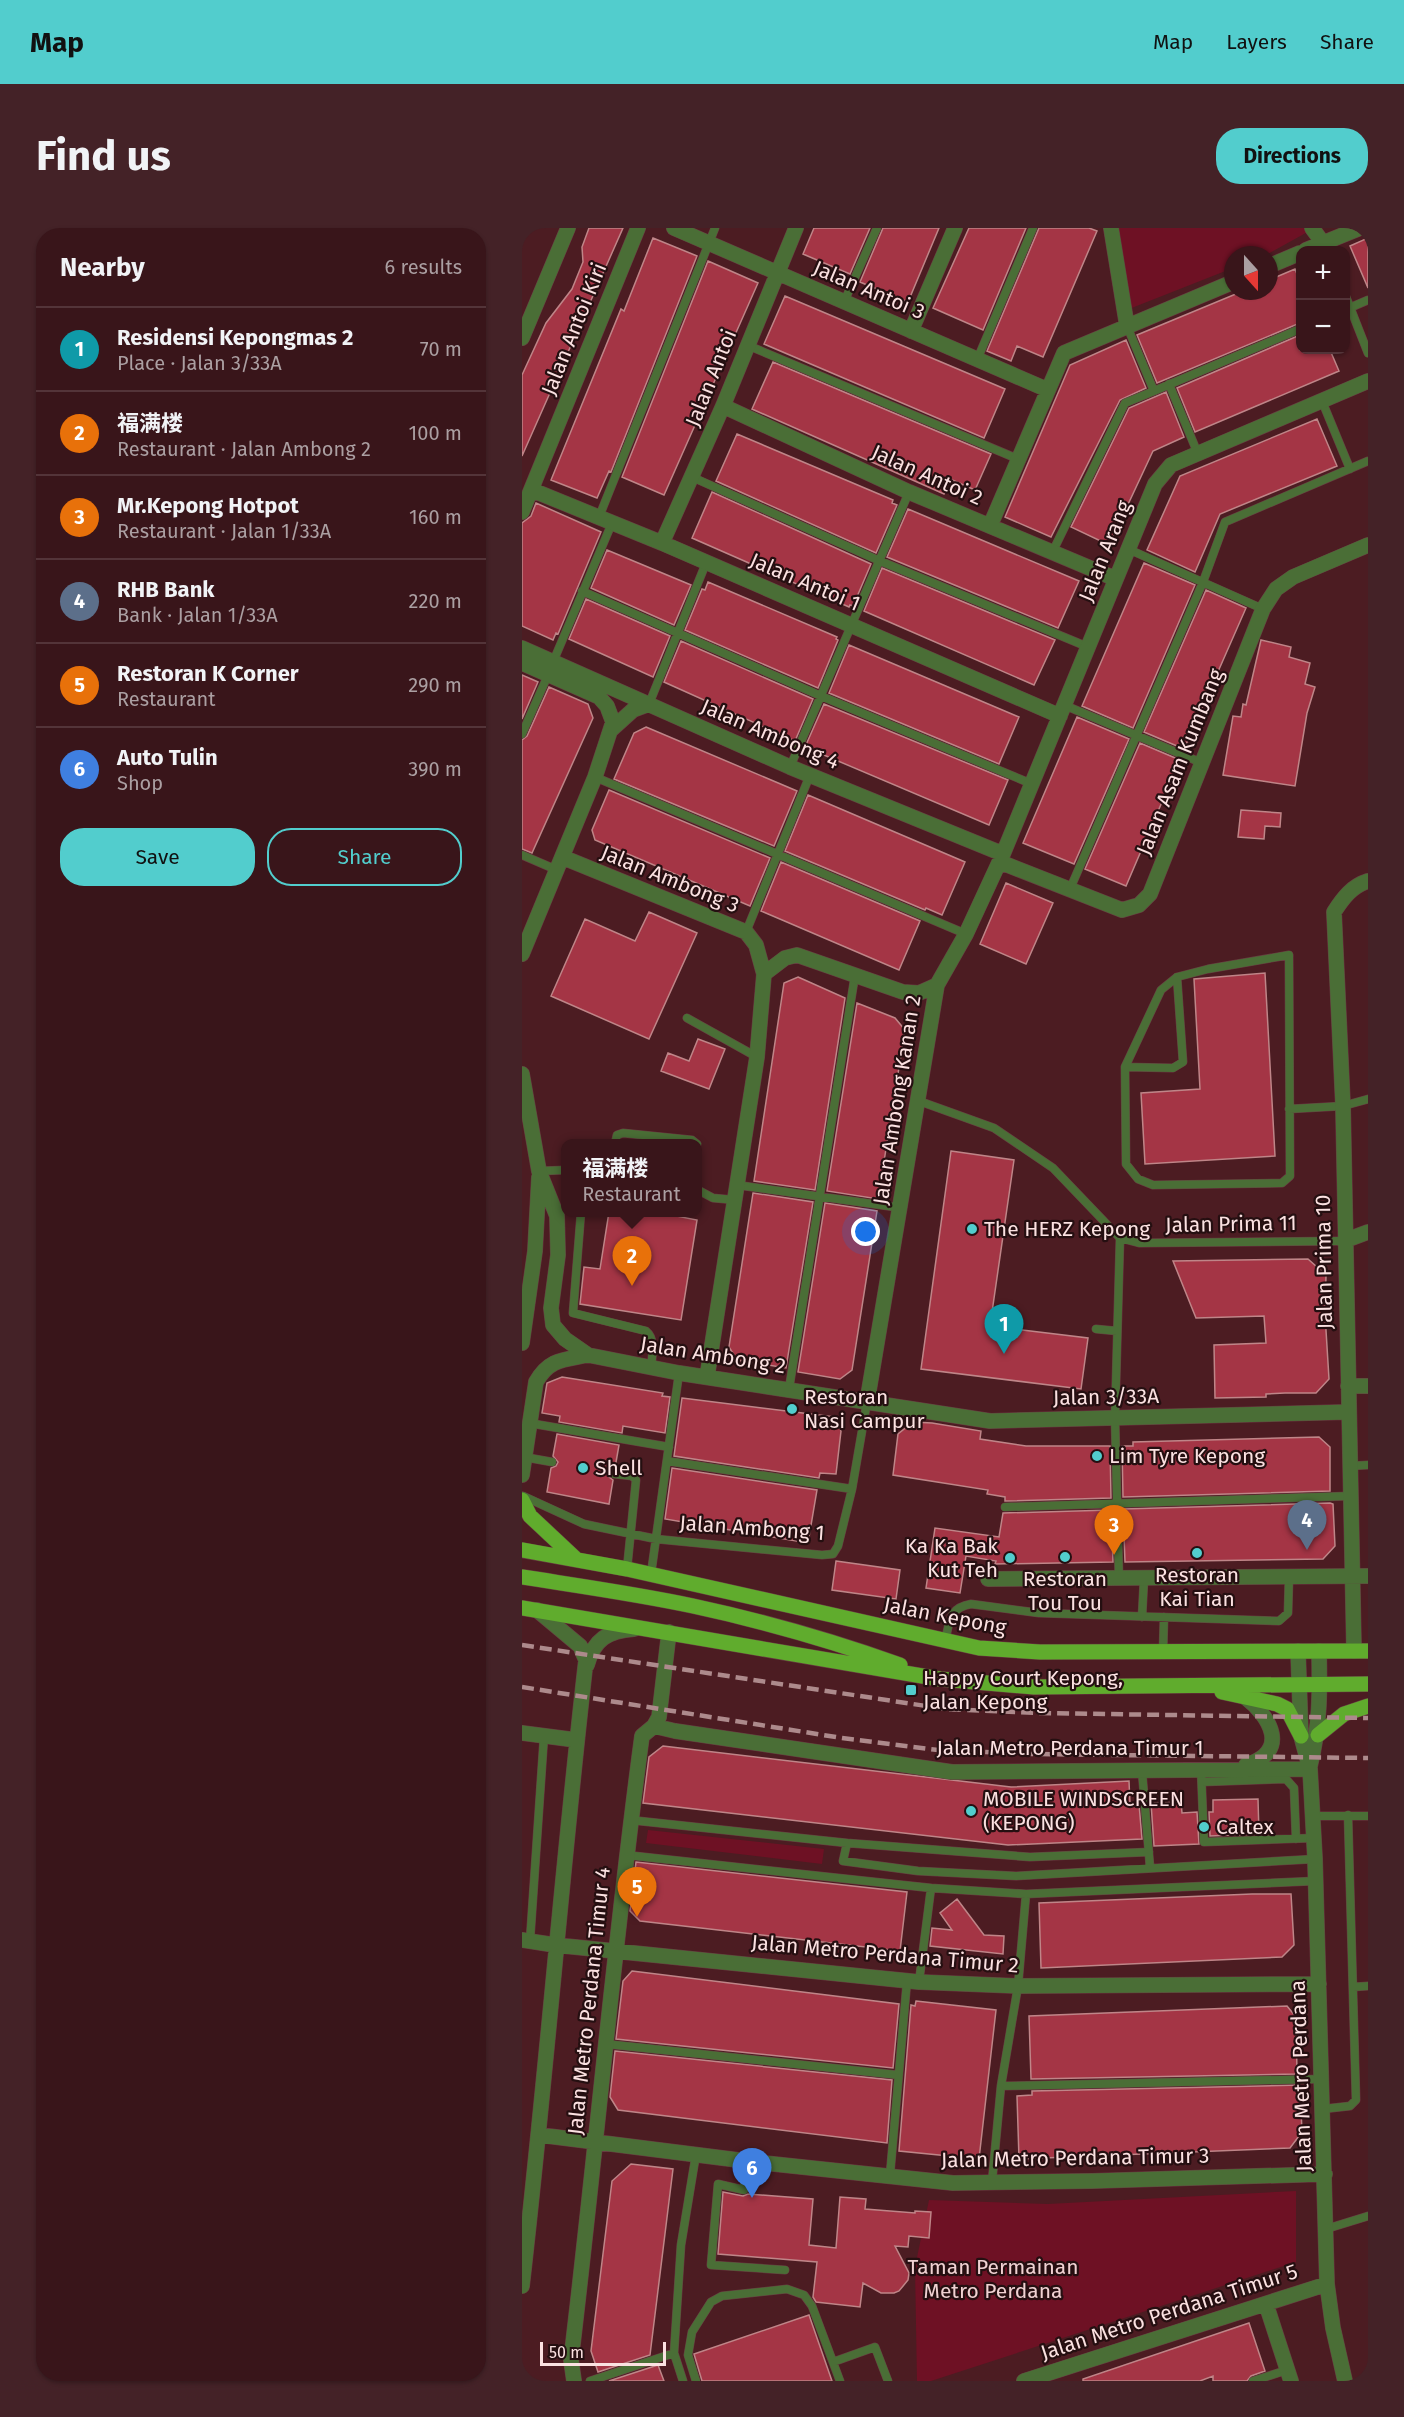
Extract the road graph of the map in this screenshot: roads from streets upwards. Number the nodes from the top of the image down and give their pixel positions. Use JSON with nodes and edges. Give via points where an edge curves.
{"nodes":[{"id":1,"x":568,"y":228,"type":"edge"},
{"id":2,"x":638,"y":228,"type":"edge"},
{"id":3,"x":674,"y":228,"type":"edge"},
{"id":4,"x":796,"y":228,"type":"edge"},
{"id":5,"x":955,"y":228,"type":"edge"},
{"id":6,"x":1111,"y":228,"type":"edge"},
{"id":7,"x":1312,"y":228,"type":"edge"},
{"id":8,"x":1359,"y":228,"type":"edge"},
{"id":9,"x":1324,"y":246,"type":"edge"},
{"id":10,"x":1327,"y":246,"type":"edge"},
{"id":11,"x":1296,"y":255,"type":"edge"},
{"id":12,"x":1278,"y":262,"type":"edge"},
{"id":13,"x":776,"y":272,"type":"junction"},
{"id":14,"x":1224,"y":286,"type":"edge"},
{"id":15,"x":1127,"y":326,"type":"junction"},
{"id":16,"x":911,"y":331,"type":"junction"},
{"id":17,"x":522,"y":338,"type":"edge"},
{"id":18,"x":1368,"y":381,"type":"edge"},
{"id":19,"x":1048,"y":390,"type":"junction"},
{"id":20,"x":723,"y":406,"type":"junction"},
{"id":21,"x":532,"y":489,"type":"junction"},
{"id":22,"x":522,"y":512,"type":"edge"},
{"id":23,"x":990,"y":526,"type":"junction"},
{"id":24,"x":662,"y":543,"type":"junction"},
{"id":25,"x":1368,"y":545,"type":"edge"},
{"id":26,"x":1116,"y":579,"type":"junction"},
{"id":27,"x":522,"y":648,"type":"edge"},
{"id":28,"x":522,"y":663,"type":"edge"},
{"id":29,"x":550,"y":668,"type":"junction"},
{"id":30,"x":650,"y":704,"type":"junction"},
{"id":31,"x":1062,"y":710,"type":"junction"},
{"id":32,"x":612,"y":729,"type":"junction"},
{"id":33,"x":1001,"y":858,"type":"junction"},
{"id":34,"x":560,"y":864,"type":"junction"},
{"id":35,"x":1364,"y":882,"type":"edge"},
{"id":36,"x":522,"y":954,"type":"edge"},
{"id":37,"x":764,"y":974,"type":"junction"},
{"id":38,"x":937,"y":985,"type":"junction"},
{"id":39,"x":522,"y":1074,"type":"edge"},
{"id":40,"x":539,"y":1171,"type":"junction"},
{"id":41,"x":1368,"y":1232,"type":"edge"},
{"id":42,"x":1344,"y":1241,"type":"junction"},
{"id":43,"x":528,"y":1260,"type":"edge"},
{"id":44,"x":522,"y":1343,"type":"edge"},
{"id":45,"x":588,"y":1355,"type":"junction"},
{"id":46,"x":706,"y":1377,"type":"junction"},
{"id":47,"x":1348,"y":1386,"type":"junction"},
{"id":48,"x":1368,"y":1386,"type":"edge"},
{"id":49,"x":867,"y":1402,"type":"junction"},
{"id":50,"x":1348,"y":1412,"type":"junction"},
{"id":51,"x":522,"y":1475,"type":"edge"},
{"id":52,"x":522,"y":1500,"type":"edge"},
{"id":53,"x":522,"y":1550,"type":"edge"},
{"id":54,"x":577,"y":1560,"type":"junction"},
{"id":55,"x":1368,"y":1576,"type":"edge"},
{"id":56,"x":522,"y":1577,"type":"edge"},
{"id":57,"x":1352,"y":1577,"type":"junction"},
{"id":58,"x":988,"y":1579,"type":"dead end"},
{"id":59,"x":529,"y":1609,"type":"edge"},
{"id":60,"x":642,"y":1628,"type":"junction"},
{"id":61,"x":669,"y":1632,"type":"junction"},
{"id":62,"x":1319,"y":1651,"type":"junction"},
{"id":63,"x":1361,"y":1651,"type":"edge"},
{"id":64,"x":1298,"y":1652,"type":"junction"},
{"id":65,"x":584,"y":1677,"type":"junction"},
{"id":66,"x":940,"y":1679,"type":"junction"},
{"id":67,"x":1368,"y":1684,"type":"edge"},
{"id":68,"x":1320,"y":1685,"type":"junction"},
{"id":69,"x":1187,"y":1686,"type":"junction"},
{"id":70,"x":1299,"y":1686,"type":"junction"},
{"id":71,"x":1245,"y":1697,"type":"junction"},
{"id":72,"x":1368,"y":1706,"type":"edge"},
{"id":73,"x":654,"y":1726,"type":"junction"},
{"id":74,"x":522,"y":1733,"type":"edge"},
{"id":75,"x":1318,"y":1735,"type":"junction"},
{"id":76,"x":1301,"y":1736,"type":"junction"},
{"id":77,"x":576,"y":1740,"type":"junction"},
{"id":78,"x":1234,"y":1768,"type":"junction"},
{"id":79,"x":1310,"y":1769,"type":"junction"},
{"id":80,"x":526,"y":1940,"type":"edge"},
{"id":81,"x":555,"y":1946,"type":"junction"},
{"id":82,"x":616,"y":1951,"type":"junction"},
{"id":83,"x":1319,"y":1984,"type":"junction"},
{"id":84,"x":540,"y":2135,"type":"junction"},
{"id":85,"x":597,"y":2140,"type":"junction"},
{"id":86,"x":1325,"y":2174,"type":"junction"},
{"id":87,"x":1327,"y":2284,"type":"junction"},
{"id":88,"x":522,"y":2286,"type":"edge"},
{"id":89,"x":1266,"y":2304,"type":"junction"},
{"id":90,"x":1289,"y":2375,"type":"edge"},
{"id":91,"x":1031,"y":2380,"type":"edge"},
{"id":92,"x":574,"y":2381,"type":"edge"},
{"id":93,"x":1345,"y":2381,"type":"edge"}],
"edges":[{"from":1,"to":17,"type":"street"},
{"from":2,"to":21,"type":"street","name":"Jalan Antoi Kiri"},
{"from":3,"to":13,"type":"street","name":"Jalan Antoi 3"},
{"from":4,"to":13,"type":"street","name":"Jalan Antoi"},
{"from":5,"to":16,"type":"street"},
{"from":6,"to":15,"type":"street"},
{"from":7,"to":9,"type":"street"},
{"from":8,"to":10,"type":"street"},
{"from":11,"to":12,"type":"street"},
{"from":13,"to":16,"type":"street","name":"Jalan Antoi 3"},
{"from":13,"to":20,"type":"street","name":"Jalan Antoi"},
{"from":14,"to":15,"type":"street"},
{"from":15,"to":19,"type":"street","via":[[1064,353]]},
{"from":16,"to":19,"type":"street","name":"Jalan Antoi 3"},
{"from":18,"to":26,"type":"street","name":"Jalan Arang","via":[[1171,465],[1155,484]]},
{"from":19,"to":23,"type":"street"},
{"from":20,"to":23,"type":"street","name":"Jalan Antoi 2"},
{"from":20,"to":24,"type":"street","name":"Jalan Antoi"},
{"from":21,"to":22,"type":"street","name":"Jalan Antoi Kiri"},
{"from":21,"to":24,"type":"street","name":"Jalan Antoi 1"},
{"from":23,"to":26,"type":"street","name":"Jalan Antoi 2"},
{"from":24,"to":31,"type":"street","name":"Jalan Antoi 1"},
{"from":25,"to":33,"type":"street","name":"Jalan Asam Kumbang","via":[[1293,577],[1276,589],[1263,609],[1150,894],[1139,905],[1122,910]]},
{"from":26,"to":31,"type":"street","name":"Jalan Arang"},
{"from":27,"to":29,"type":"street","name":"Jalan Ambong 4"},
{"from":28,"to":29,"type":"street","name":"Jalan Ambong 4"},
{"from":29,"to":30,"type":"street","name":"Jalan Ambong 4"},
{"from":29,"to":32,"type":"street","name":"Jalan Ambong 4","via":[[599,697],[607,706]]},
{"from":30,"to":32,"type":"street","via":[[633,710]]},
{"from":30,"to":33,"type":"street","name":"Jalan Ambong 4"},
{"from":31,"to":33,"type":"street","name":"Jalan Arang"},
{"from":32,"to":34,"type":"street"},
{"from":33,"to":38,"type":"street","name":"Jalan Ambong Kanan 2"},
{"from":34,"to":36,"type":"street"},
{"from":34,"to":37,"type":"street","name":"Jalan Ambong 3","via":[[746,932],[756,945]]},
{"from":35,"to":42,"type":"street","name":"Jalan Prima 10","via":[[1343,897],[1335,912]]},
{"from":37,"to":38,"type":"street","via":[[785,957],[797,955],[903,993],[919,993]]},
{"from":37,"to":46,"type":"street","via":[[757,1057]]},
{"from":38,"to":49,"type":"street","name":"Jalan Ambong Kanan 2"},
{"from":39,"to":40,"type":"street"},
{"from":40,"to":43,"type":"street"},
{"from":40,"to":45,"type":"street","via":[[557,1216],[553,1325]]},
{"from":41,"to":42,"type":"street"},
{"from":42,"to":47,"type":"street","name":"Jalan Prima 10"},
{"from":43,"to":44,"type":"street"},
{"from":45,"to":46,"type":"street","name":"Jalan Ambong 2"},
{"from":45,"to":51,"type":"street","via":[[543,1369],[536,1382]]},
{"from":46,"to":49,"type":"street","name":"Jalan Ambong 2"},
{"from":47,"to":48,"type":"street"},
{"from":47,"to":50,"type":"street","name":"Jalan Prima 10"},
{"from":49,"to":50,"type":"street","name":"Jalan 3/33A","via":[[990,1421]]},
{"from":50,"to":57,"type":"street","name":"Jalan Prima 10"},
{"from":52,"to":54,"type":"main road","via":[[530,1516]]},
{"from":53,"to":54,"type":"main road","name":"Jalan Kepong"},
{"from":54,"to":64,"type":"main road","name":"Jalan Kepong","via":[[979,1648],[1040,1653]]},
{"from":55,"to":57,"type":"street"},
{"from":56,"to":66,"type":"main road","via":[[741,1617],[867,1653]]},
{"from":57,"to":58,"type":"street"},
{"from":57,"to":63,"type":"street","name":"Jalan Prima 10"},
{"from":59,"to":60,"type":"main road"},
{"from":59,"to":65,"type":"street","via":[[580,1646],[586,1659]]},
{"from":60,"to":61,"type":"main road"},
{"from":60,"to":65,"type":"street","via":[[612,1633],[602,1639],[591,1653]]},
{"from":61,"to":66,"type":"main road"},
{"from":61,"to":73,"type":"street","name":"Jalan Metro Perdana Timur 4","via":[[659,1717]]},
{"from":62,"to":63,"type":"main road","name":"Jalan Kepong"},
{"from":62,"to":64,"type":"main road","name":"Jalan Kepong"},
{"from":62,"to":68,"type":"street","name":"Jalan Metro Perdana"},
{"from":64,"to":70,"type":"street","name":"Jalan Metro Perdana"},
{"from":65,"to":77,"type":"street"},
{"from":66,"to":69,"type":"main road","via":[[1034,1687]]},
{"from":67,"to":68,"type":"main road"},
{"from":68,"to":70,"type":"main road"},
{"from":68,"to":75,"type":"street","name":"Jalan Metro Perdana"},
{"from":69,"to":70,"type":"main road"},
{"from":69,"to":71,"type":"main road"},
{"from":70,"to":76,"type":"street","name":"Jalan Metro Perdana"},
{"from":71,"to":76,"type":"main road","via":[[1287,1709]]},
{"from":71,"to":78,"type":"street","via":[[1268,1721],[1272,1733],[1270,1747],[1260,1761]]},
{"from":72,"to":75,"type":"main road","via":[[1344,1714]]},
{"from":73,"to":78,"type":"street","name":"Jalan Metro Perdana Timur 1","via":[[952,1772],[1142,1771],[1202,1775]]},
{"from":73,"to":82,"type":"street","name":"Jalan Metro Perdana Timur 4","via":[[642,1736]]},
{"from":74,"to":77,"type":"street"},
{"from":75,"to":79,"type":"street","name":"Jalan Metro Perdana"},
{"from":76,"to":79,"type":"street","name":"Jalan Metro Perdana"},
{"from":77,"to":81,"type":"street"},
{"from":78,"to":79,"type":"street","name":"Jalan Metro Perdana Timur 1"},
{"from":79,"to":83,"type":"street","name":"Jalan Metro Perdana"},
{"from":80,"to":81,"type":"street","name":"Jalan Metro Perdana Timur 2"},
{"from":81,"to":82,"type":"street","name":"Jalan Metro Perdana Timur 2"},
{"from":81,"to":84,"type":"street"},
{"from":82,"to":83,"type":"street","name":"Jalan Metro Perdana Timur 2","via":[[913,1981],[1018,1986]]},
{"from":82,"to":85,"type":"street","name":"Jalan Metro Perdana Timur 4"},
{"from":83,"to":86,"type":"street","name":"Jalan Metro Perdana"},
{"from":84,"to":85,"type":"street","name":"Jalan Metro Perdana Timur 3"},
{"from":84,"to":88,"type":"street"},
{"from":85,"to":86,"type":"street","name":"Jalan Metro Perdana Timur 3","via":[[953,2183]]},
{"from":85,"to":92,"type":"street","name":"Jalan Metro Perdana Timur 4","via":[[571,2360]]},
{"from":86,"to":87,"type":"street","name":"Jalan Metro Perdana"},
{"from":87,"to":89,"type":"street","name":"Jalan Metro Perdana Timur 5"},
{"from":87,"to":93,"type":"street","name":"Jalan Metro Perdana"},
{"from":89,"to":90,"type":"street"},
{"from":89,"to":91,"type":"street","name":"Jalan Metro Perdana Timur 5"}]}
